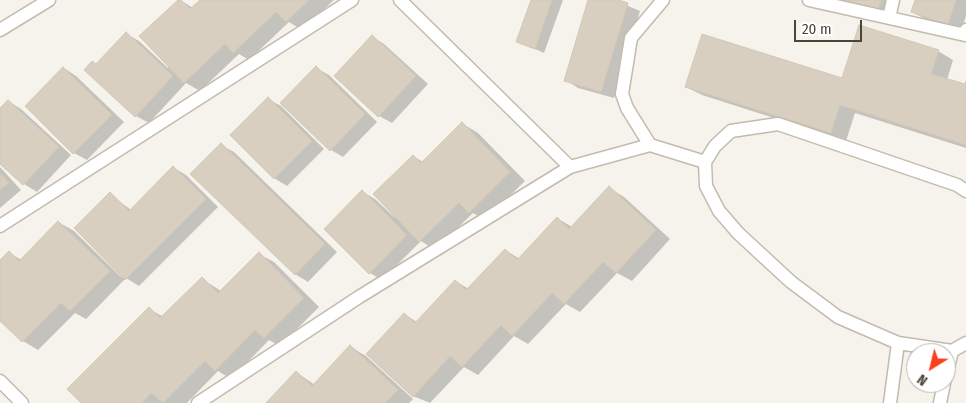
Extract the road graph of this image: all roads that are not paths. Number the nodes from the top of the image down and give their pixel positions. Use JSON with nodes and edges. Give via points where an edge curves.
{"nodes":[{"id":1,"x":49,"y":0,"type":"edge"},
{"id":2,"x":352,"y":0,"type":"edge"},
{"id":3,"x":400,"y":0,"type":"edge"},
{"id":4,"x":663,"y":0,"type":"edge"},
{"id":5,"x":809,"y":0,"type":"edge"},
{"id":6,"x":893,"y":0,"type":"edge"},
{"id":7,"x":823,"y":2,"type":"edge"},
{"id":8,"x":889,"y":18,"type":"junction"},
{"id":9,"x":0,"y":30,"type":"edge"},
{"id":10,"x":966,"y":30,"type":"edge"},
{"id":11,"x":650,"y":145,"type":"junction"},
{"id":12,"x":705,"y":162,"type":"junction"},
{"id":13,"x":570,"y":167,"type":"junction"},
{"id":14,"x":966,"y":191,"type":"edge"},
{"id":15,"x":0,"y":226,"type":"edge"},
{"id":16,"x":898,"y":343,"type":"junction"},
{"id":17,"x":906,"y":344,"type":"edge"},
{"id":18,"x":0,"y":381,"type":"edge"},
{"id":19,"x":22,"y":403,"type":"edge"},
{"id":20,"x":198,"y":403,"type":"edge"},
{"id":21,"x":890,"y":403,"type":"edge"}],
"edges":[{"from":1,"to":9,"type":"lane"},
{"from":2,"to":15,"type":"lane"},
{"from":3,"to":13,"type":"lane"},
{"from":4,"to":11,"type":"lane","via":[[631,38],[622,94]]},
{"from":5,"to":7,"type":"lane"},
{"from":6,"to":8,"type":"lane"},
{"from":7,"to":8,"type":"lane"},
{"from":8,"to":10,"type":"lane","via":[[965,35]]},
{"from":11,"to":12,"type":"lane"},
{"from":11,"to":13,"type":"lane"},
{"from":12,"to":14,"type":"lane","via":[[715,146],[731,131],[778,124],[958,185]]},
{"from":12,"to":16,"type":"lane","via":[[706,186],[719,211],[738,233],[791,282],[838,317]]},
{"from":13,"to":20,"type":"lane","via":[[359,297]]},
{"from":16,"to":17,"type":"lane"},
{"from":16,"to":21,"type":"lane"},
{"from":18,"to":19,"type":"lane"}]}
